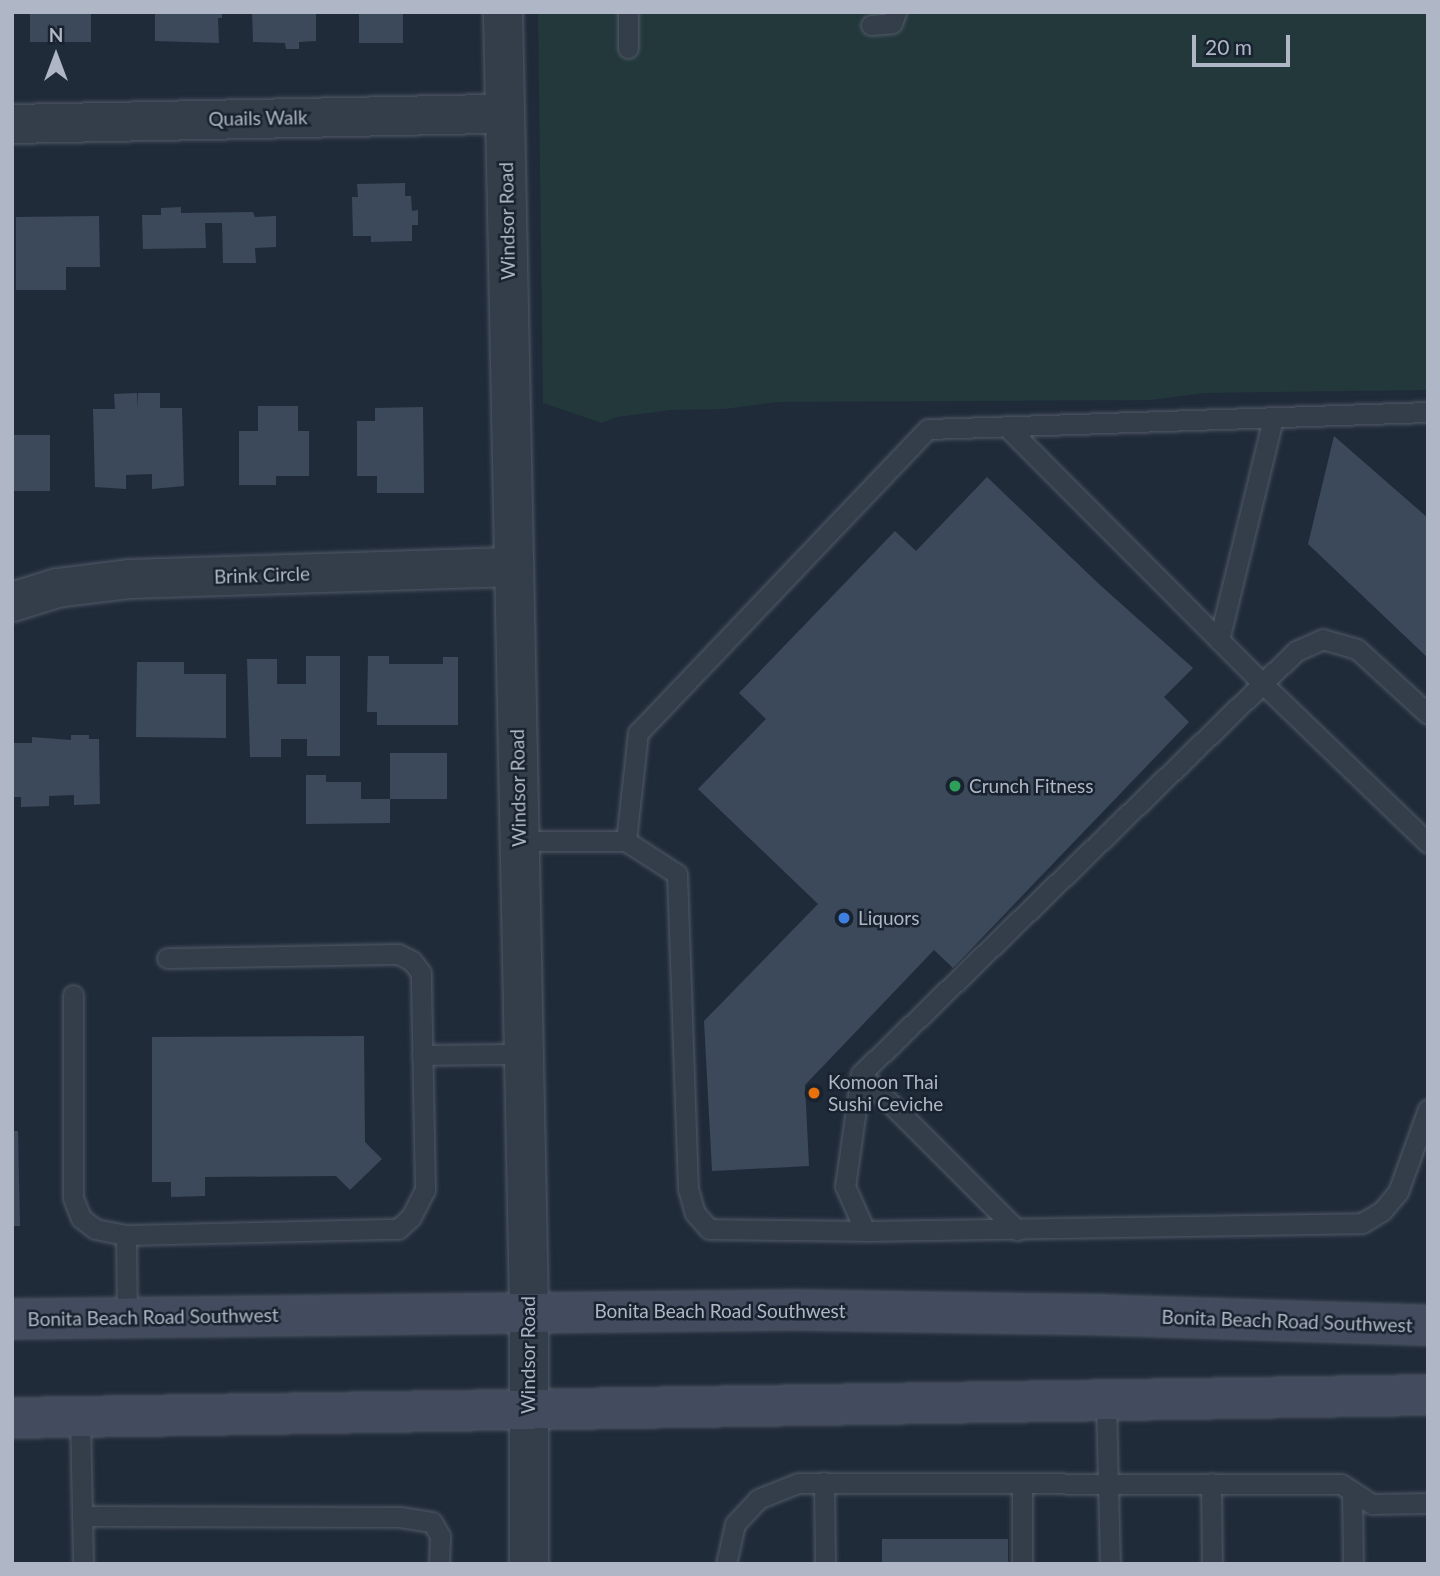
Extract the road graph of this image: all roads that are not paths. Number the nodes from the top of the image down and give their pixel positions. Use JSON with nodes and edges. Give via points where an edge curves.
{"nodes":[{"id":1,"x":503,"y":12,"type":"edge"},
{"id":2,"x":628,"y":12,"type":"edge"},
{"id":3,"x":896,"y":12,"type":"edge"},
{"id":4,"x":871,"y":25,"type":"dead end"},
{"id":5,"x":628,"y":48,"type":"dead end"},
{"id":6,"x":504,"y":114,"type":"junction"},
{"id":7,"x":12,"y":124,"type":"edge"},
{"id":8,"x":1428,"y":412,"type":"edge"},
{"id":9,"x":1273,"y":418,"type":"junction"},
{"id":10,"x":1007,"y":427,"type":"junction"},
{"id":11,"x":514,"y":568,"type":"junction"},
{"id":12,"x":12,"y":602,"type":"edge"},
{"id":13,"x":1219,"y":640,"type":"junction"},
{"id":14,"x":1263,"y":684,"type":"junction"},
{"id":15,"x":1428,"y":714,"type":"edge"},
{"id":16,"x":519,"y":841,"type":"junction"},
{"id":17,"x":626,"y":841,"type":"junction"},
{"id":18,"x":1428,"y":843,"type":"edge"},
{"id":19,"x":167,"y":958,"type":"dead end"},
{"id":20,"x":72,"y":995,"type":"dead end"},
{"id":21,"x":524,"y":1054,"type":"junction"},
{"id":22,"x":422,"y":1055,"type":"junction"},
{"id":23,"x":861,"y":1074,"type":"junction"},
{"id":24,"x":1428,"y":1109,"type":"edge"},
{"id":25,"x":1017,"y":1230,"type":"junction"},
{"id":26,"x":865,"y":1231,"type":"junction"},
{"id":27,"x":126,"y":1235,"type":"junction"},
{"id":28,"x":529,"y":1312,"type":"junction"},
{"id":29,"x":127,"y":1318,"type":"junction"},
{"id":30,"x":12,"y":1319,"type":"edge"},
{"id":31,"x":1428,"y":1325,"type":"edge"},
{"id":32,"x":1428,"y":1395,"type":"edge"},
{"id":33,"x":1107,"y":1402,"type":"junction"},
{"id":34,"x":528,"y":1410,"type":"junction"},
{"id":35,"x":80,"y":1417,"type":"junction"},
{"id":36,"x":12,"y":1418,"type":"edge"},
{"id":37,"x":824,"y":1482,"type":"junction"},
{"id":38,"x":1021,"y":1483,"type":"junction"},
{"id":39,"x":1107,"y":1483,"type":"junction"},
{"id":40,"x":1210,"y":1483,"type":"junction"},
{"id":41,"x":1352,"y":1491,"type":"junction"},
{"id":42,"x":1428,"y":1503,"type":"edge"},
{"id":43,"x":82,"y":1516,"type":"junction"},
{"id":44,"x":83,"y":1564,"type":"edge"},
{"id":45,"x":439,"y":1564,"type":"edge"},
{"id":46,"x":529,"y":1564,"type":"edge"},
{"id":47,"x":726,"y":1564,"type":"edge"},
{"id":48,"x":825,"y":1564,"type":"edge"},
{"id":49,"x":1022,"y":1564,"type":"edge"},
{"id":50,"x":1110,"y":1564,"type":"edge"},
{"id":51,"x":1212,"y":1564,"type":"edge"},
{"id":52,"x":1353,"y":1564,"type":"edge"}],
"edges":[{"from":1,"to":6,"type":"street","name":"Windsor Road"},
{"from":2,"to":5,"type":"lane"},
{"from":3,"to":4,"type":"lane","via":[[892,23]]},
{"from":6,"to":7,"type":"street","name":"Quails Walk"},
{"from":6,"to":11,"type":"street","name":"Windsor Road"},
{"from":8,"to":9,"type":"lane"},
{"from":9,"to":10,"type":"lane"},
{"from":9,"to":13,"type":"lane"},
{"from":10,"to":13,"type":"lane"},
{"from":10,"to":17,"type":"lane","via":[[928,429],[638,733]]},
{"from":11,"to":12,"type":"street","name":"Brink Circle","via":[[130,579],[57,588]]},
{"from":11,"to":16,"type":"street","name":"Windsor Road"},
{"from":13,"to":14,"type":"lane"},
{"from":14,"to":15,"type":"lane","via":[[1296,652],[1323,639],[1357,649]]},
{"from":14,"to":18,"type":"lane"},
{"from":14,"to":23,"type":"lane"},
{"from":16,"to":17,"type":"lane"},
{"from":16,"to":21,"type":"street","name":"Windsor Road"},
{"from":17,"to":26,"type":"lane","via":[[677,874],[688,1189],[695,1213],[709,1229]]},
{"from":19,"to":22,"type":"lane","via":[[398,954],[412,961],[421,973]]},
{"from":20,"to":27,"type":"lane","via":[[72,1198],[81,1218],[94,1229]]},
{"from":21,"to":22,"type":"lane"},
{"from":21,"to":28,"type":"street","name":"Windsor Road"},
{"from":22,"to":27,"type":"lane","via":[[425,1190],[411,1217],[398,1229]]},
{"from":23,"to":25,"type":"lane"},
{"from":23,"to":26,"type":"lane","via":[[845,1186]]},
{"from":24,"to":25,"type":"lane","via":[[1398,1192],[1382,1211],[1362,1223]]},
{"from":25,"to":26,"type":"lane"},
{"from":27,"to":29,"type":"lane"},
{"from":28,"to":29,"type":"main road","name":"Bonita Beach Road Southwest"},
{"from":28,"to":31,"type":"main road","name":"Bonita Beach Road Southwest","via":[[824,1310]]},
{"from":28,"to":34,"type":"street","name":"Windsor Road"},
{"from":29,"to":30,"type":"main road","name":"Bonita Beach Road Southwest"},
{"from":32,"to":33,"type":"main road"},
{"from":33,"to":34,"type":"main road"},
{"from":33,"to":39,"type":"lane"},
{"from":34,"to":35,"type":"main road"},
{"from":34,"to":46,"type":"street","name":"Windsor Road"},
{"from":35,"to":36,"type":"main road"},
{"from":35,"to":43,"type":"lane"},
{"from":37,"to":38,"type":"lane"},
{"from":37,"to":47,"type":"lane","via":[[798,1483],[758,1499],[735,1524]]},
{"from":37,"to":48,"type":"lane"},
{"from":38,"to":39,"type":"lane"},
{"from":38,"to":49,"type":"lane"},
{"from":39,"to":40,"type":"lane"},
{"from":39,"to":50,"type":"lane"},
{"from":40,"to":41,"type":"lane","via":[[1341,1484]]},
{"from":40,"to":51,"type":"lane"},
{"from":41,"to":42,"type":"lane","via":[[1372,1504]]},
{"from":41,"to":52,"type":"lane"},
{"from":43,"to":44,"type":"lane"},
{"from":43,"to":45,"type":"lane","via":[[400,1517],[432,1522],[440,1536]]}]}
